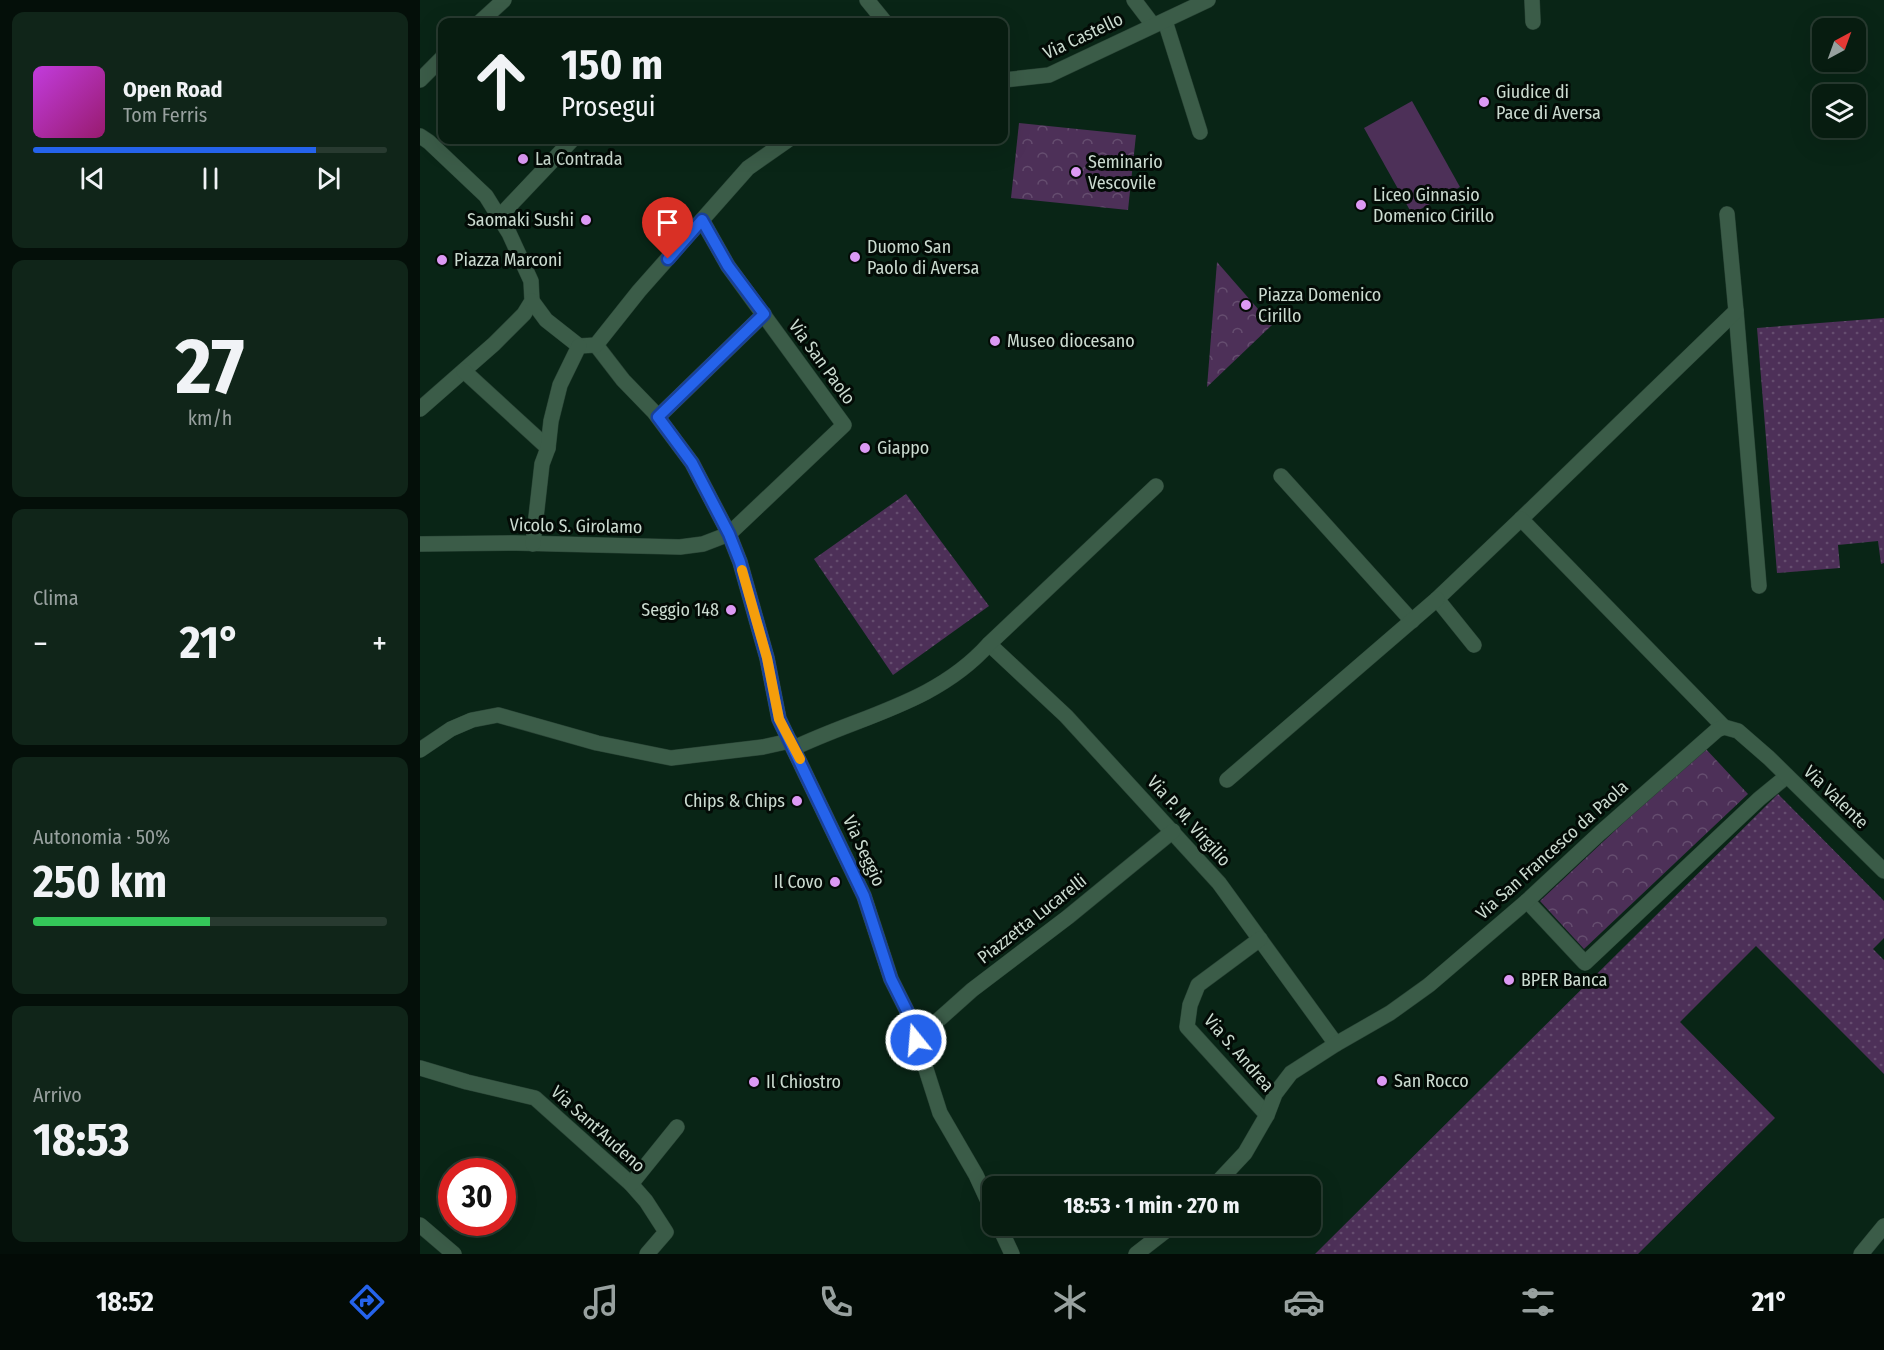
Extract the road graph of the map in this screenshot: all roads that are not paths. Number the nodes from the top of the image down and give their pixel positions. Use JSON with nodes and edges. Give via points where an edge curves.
{"nodes":[{"id":1,"x":504,"y":0,"type":"edge"},
{"id":2,"x":867,"y":0,"type":"edge"},
{"id":3,"x":1134,"y":0,"type":"edge"},
{"id":4,"x":1208,"y":0,"type":"edge"},
{"id":5,"x":1532,"y":0,"type":"edge"},
{"id":6,"x":484,"y":18,"type":"edge"},
{"id":7,"x":882,"y":18,"type":"edge"},
{"id":8,"x":1533,"y":22,"type":"dead end"},
{"id":9,"x":1159,"y":23,"type":"junction"},
{"id":10,"x":438,"y":62,"type":"edge"},
{"id":11,"x":420,"y":80,"type":"edge"},
{"id":12,"x":1008,"y":80,"type":"edge"},
{"id":13,"x":1200,"y":132,"type":"dead end"},
{"id":14,"x":420,"y":136,"type":"edge"},
{"id":15,"x":568,"y":144,"type":"edge"},
{"id":16,"x":782,"y":144,"type":"edge"},
{"id":17,"x":1727,"y":214,"type":"dead end"},
{"id":18,"x":500,"y":217,"type":"junction"},
{"id":19,"x":702,"y":220,"type":"junction"},
{"id":20,"x":532,"y":302,"type":"junction"},
{"id":21,"x":1736,"y":311,"type":"junction"},
{"id":22,"x":764,"y":314,"type":"junction"},
{"id":23,"x":596,"y":345,"type":"junction"},
{"id":24,"x":579,"y":346,"type":"junction"},
{"id":25,"x":464,"y":371,"type":"junction"},
{"id":26,"x":420,"y":409,"type":"edge"},
{"id":27,"x":658,"y":417,"type":"junction"},
{"id":28,"x":548,"y":448,"type":"junction"},
{"id":29,"x":1281,"y":476,"type":"dead end"},
{"id":30,"x":1156,"y":486,"type":"dead end"},
{"id":31,"x":1521,"y":519,"type":"junction"},
{"id":32,"x":729,"y":534,"type":"junction"},
{"id":33,"x":420,"y":544,"type":"edge"},
{"id":34,"x":533,"y":544,"type":"junction"},
{"id":35,"x":1759,"y":586,"type":"dead end"},
{"id":36,"x":1437,"y":599,"type":"junction"},
{"id":37,"x":1412,"y":621,"type":"junction"},
{"id":38,"x":989,"y":645,"type":"junction"},
{"id":39,"x":1474,"y":645,"type":"dead end"},
{"id":40,"x":1724,"y":727,"type":"junction"},
{"id":41,"x":792,"y":744,"type":"junction"},
{"id":42,"x":420,"y":750,"type":"edge"},
{"id":43,"x":1786,"y":776,"type":"junction"},
{"id":44,"x":1227,"y":780,"type":"dead end"},
{"id":45,"x":1173,"y":831,"type":"junction"},
{"id":46,"x":1884,"y":871,"type":"edge"},
{"id":47,"x":1527,"y":902,"type":"junction"},
{"id":48,"x":1260,"y":939,"type":"junction"},
{"id":49,"x":916,"y":1040,"type":"junction"},
{"id":50,"x":1336,"y":1044,"type":"junction"},
{"id":51,"x":420,"y":1068,"type":"edge"},
{"id":52,"x":1267,"y":1115,"type":"junction"},
{"id":53,"x":677,"y":1127,"type":"dead end"},
{"id":54,"x":1223,"y":1176,"type":"edge"},
{"id":55,"x":631,"y":1184,"type":"junction"},
{"id":56,"x":982,"y":1187,"type":"edge"},
{"id":57,"x":420,"y":1225,"type":"edge"},
{"id":58,"x":1884,"y":1226,"type":"edge"},
{"id":59,"x":1004,"y":1236,"type":"edge"},
{"id":60,"x":1159,"y":1236,"type":"edge"},
{"id":61,"x":454,"y":1254,"type":"edge"},
{"id":62,"x":647,"y":1254,"type":"edge"},
{"id":63,"x":1012,"y":1254,"type":"edge"},
{"id":64,"x":1136,"y":1254,"type":"edge"},
{"id":65,"x":1861,"y":1254,"type":"edge"}],
"edges":[{"from":1,"to":6,"type":"street"},
{"from":2,"to":7,"type":"street"},
{"from":3,"to":9,"type":"street"},
{"from":4,"to":9,"type":"street","name":"Via Castello"},
{"from":5,"to":8,"type":"street"},
{"from":9,"to":12,"type":"street","name":"Via Castello","via":[[1049,75]]},
{"from":9,"to":13,"type":"street"},
{"from":10,"to":11,"type":"street"},
{"from":14,"to":18,"type":"street","via":[[486,196]]},
{"from":15,"to":18,"type":"street"},
{"from":16,"to":19,"type":"street","via":[[748,168]]},
{"from":17,"to":21,"type":"street"},
{"from":18,"to":20,"type":"street","via":[[531,280]]},
{"from":19,"to":22,"type":"street","name":"Via San Paolo","via":[[728,266]]},
{"from":19,"to":23,"type":"street"},
{"from":20,"to":24,"type":"street","via":[[546,320]]},
{"from":20,"to":25,"type":"street"},
{"from":21,"to":31,"type":"street"},
{"from":21,"to":35,"type":"street"},
{"from":22,"to":27,"type":"street"},
{"from":22,"to":32,"type":"street","name":"Via San Paolo","via":[[844,425]]},
{"from":23,"to":24,"type":"street"},
{"from":23,"to":27,"type":"street","name":"Via Seggio"},
{"from":24,"to":28,"type":"street","via":[[560,385]]},
{"from":25,"to":26,"type":"street"},
{"from":25,"to":28,"type":"street"},
{"from":27,"to":32,"type":"street","name":"Via Seggio","via":[[692,463]]},
{"from":28,"to":34,"type":"street","via":[[542,464]]},
{"from":29,"to":37,"type":"street"},
{"from":30,"to":38,"type":"street"},
{"from":31,"to":36,"type":"street"},
{"from":31,"to":40,"type":"street"},
{"from":32,"to":34,"type":"street","name":"Vicolo S. Girolamo","via":[[680,547]]},
{"from":32,"to":41,"type":"street","name":"Via Seggio","via":[[767,658],[779,719]]},
{"from":33,"to":34,"type":"street","name":"Vicolo S. Girolamo"},
{"from":36,"to":37,"type":"street"},
{"from":36,"to":39,"type":"street"},
{"from":37,"to":44,"type":"street"},
{"from":38,"to":41,"type":"street","via":[[946,682],[896,708]]},
{"from":38,"to":45,"type":"street","name":"Via P. M. Virgilio","via":[[1066,716]]},
{"from":40,"to":43,"type":"street","via":[[1738,731]]},
{"from":40,"to":47,"type":"street","name":"Via San Francesco da Paola","via":[[1705,739]]},
{"from":41,"to":42,"type":"street","via":[[671,758],[597,743],[498,715],[451,729]]},
{"from":41,"to":49,"type":"street","name":"Via Seggio","via":[[864,896]]},
{"from":43,"to":46,"type":"street","name":"Via Valente"},
{"from":43,"to":47,"type":"street","via":[[1585,963]]},
{"from":45,"to":48,"type":"street","name":"Via P. M. Virgilio","via":[[1219,883]]},
{"from":45,"to":49,"type":"street","name":"Piazzetta Lucarelli","via":[[972,990]]},
{"from":47,"to":50,"type":"street","name":"Via San Francesco da Paola","via":[[1429,985]]},
{"from":48,"to":50,"type":"street","name":"Via P. M. Virgilio"},
{"from":48,"to":52,"type":"street","name":"Via S. Andrea","via":[[1198,985],[1186,1027]]},
{"from":49,"to":56,"type":"street","name":"Via Seggio","via":[[940,1113]]},
{"from":50,"to":52,"type":"street","name":"Via San Francesco da Paola","via":[[1291,1073],[1275,1094]]},
{"from":51,"to":55,"type":"street","name":"Via Sant'Audeno","via":[[535,1098]]},
{"from":52,"to":54,"type":"street","name":"Via San Francesco da Paola","via":[[1245,1153]]},
{"from":53,"to":55,"type":"street"},
{"from":55,"to":62,"type":"street","name":"Via Sant'Audeno","via":[[666,1232]]},
{"from":57,"to":61,"type":"street"},
{"from":58,"to":65,"type":"street"},
{"from":59,"to":63,"type":"street"},
{"from":60,"to":64,"type":"street"}]}
